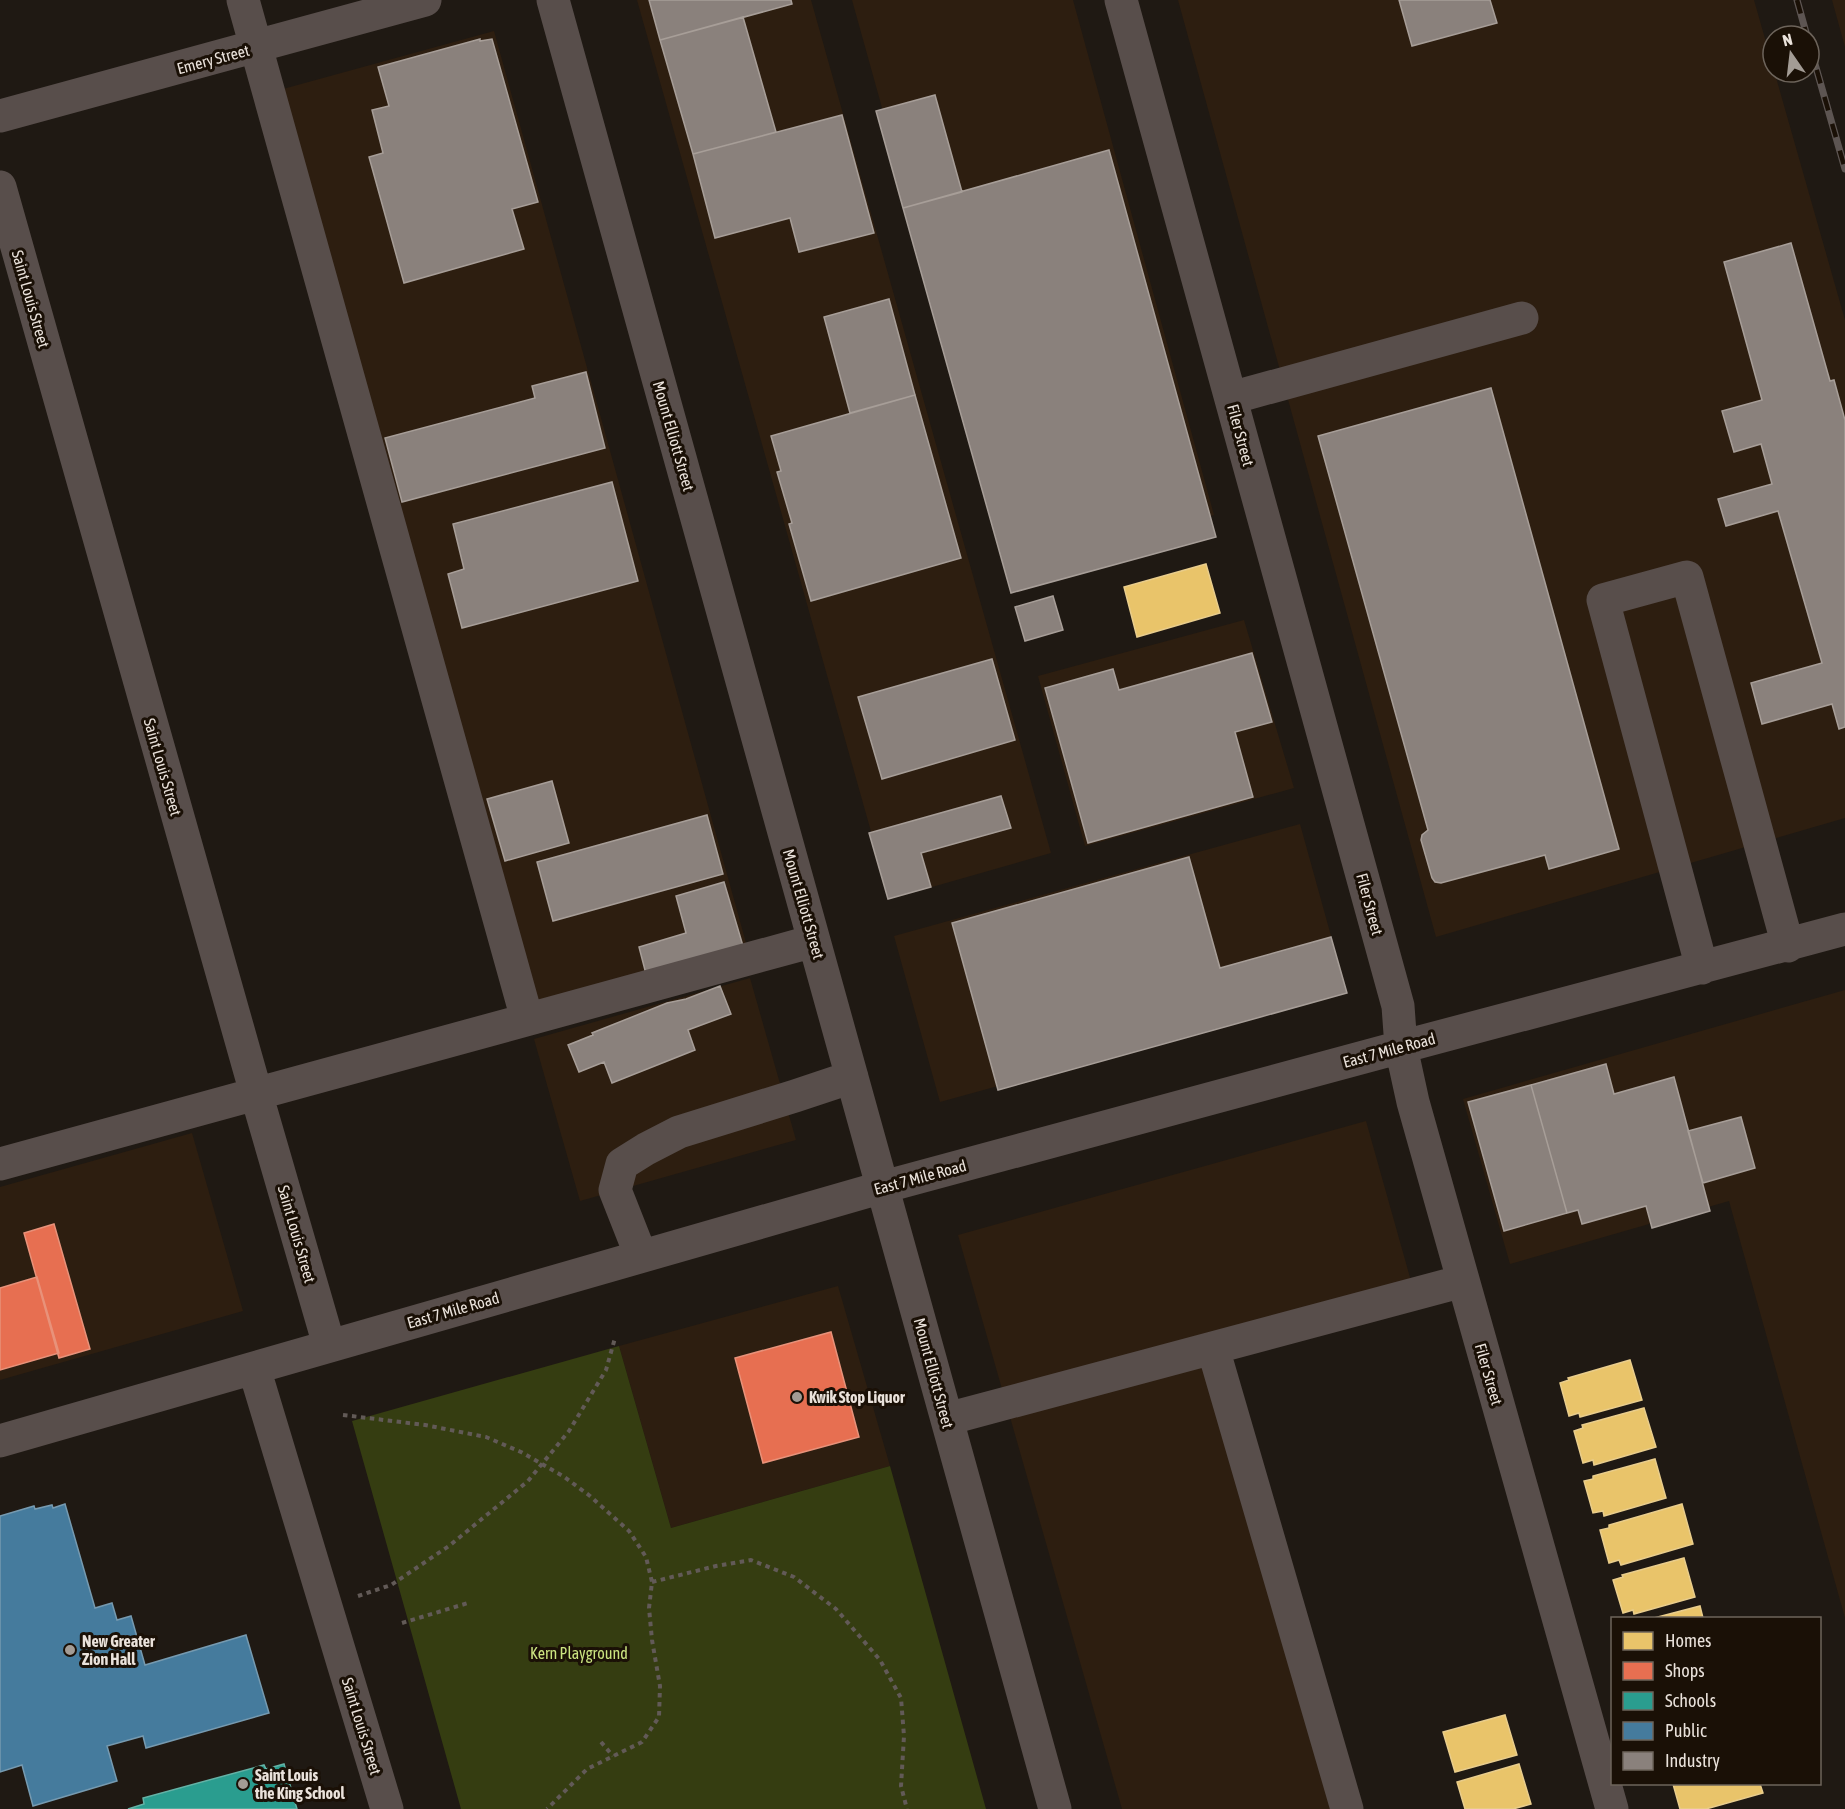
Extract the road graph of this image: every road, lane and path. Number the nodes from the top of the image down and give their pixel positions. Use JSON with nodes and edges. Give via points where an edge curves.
{"nodes":[{"id":1,"x":243,"y":0,"type":"edge"},
{"id":2,"x":425,"y":0,"type":"edge"},
{"id":3,"x":554,"y":0,"type":"edge"},
{"id":4,"x":1121,"y":0,"type":"edge"},
{"id":5,"x":256,"y":47,"type":"junction"},
{"id":6,"x":0,"y":116,"type":"edge"},
{"id":7,"x":0,"y":187,"type":"edge"},
{"id":8,"x":1522,"y":318,"type":"dead end"},
{"id":9,"x":1230,"y":398,"type":"junction"},
{"id":10,"x":1845,"y":929,"type":"edge"},
{"id":11,"x":814,"y":941,"type":"junction"},
{"id":12,"x":1788,"y":946,"type":"junction"},
{"id":13,"x":1702,"y":968,"type":"junction"},
{"id":14,"x":527,"y":1019,"type":"junction"},
{"id":15,"x":1401,"y":1047,"type":"junction"},
{"id":16,"x":852,"y":1077,"type":"junction"},
{"id":17,"x":256,"y":1093,"type":"junction"},
{"id":18,"x":0,"y":1164,"type":"edge"},
{"id":19,"x":883,"y":1187,"type":"junction"},
{"id":20,"x":640,"y":1256,"type":"junction"},
{"id":21,"x":1463,"y":1281,"type":"junction"},
{"id":22,"x":615,"y":1338,"type":"dead end"},
{"id":23,"x":329,"y":1345,"type":"junction"},
{"id":24,"x":1214,"y":1348,"type":"junction"},
{"id":25,"x":254,"y":1368,"type":"junction"},
{"id":26,"x":343,"y":1415,"type":"dead end"},
{"id":27,"x":947,"y":1419,"type":"junction"},
{"id":28,"x":0,"y":1441,"type":"edge"},
{"id":29,"x":542,"y":1464,"type":"junction"},
{"id":30,"x":652,"y":1582,"type":"junction"},
{"id":31,"x":468,"y":1603,"type":"dead end"},
{"id":32,"x":326,"y":1607,"type":"junction"},
{"id":33,"x":402,"y":1623,"type":"dead end"},
{"id":34,"x":601,"y":1742,"type":"dead end"},
{"id":35,"x":613,"y":1756,"type":"junction"},
{"id":36,"x":387,"y":1809,"type":"edge"},
{"id":37,"x":547,"y":1809,"type":"edge"},
{"id":38,"x":907,"y":1809,"type":"edge"},
{"id":39,"x":1055,"y":1809,"type":"edge"},
{"id":40,"x":1347,"y":1809,"type":"edge"},
{"id":41,"x":1612,"y":1809,"type":"edge"}],
"edges":[{"from":1,"to":5,"type":"street"},
{"from":2,"to":5,"type":"street","name":"Emery Street"},
{"from":3,"to":11,"type":"street","name":"Mount Elliott Street"},
{"from":4,"to":9,"type":"street","name":"Filer Street"},
{"from":5,"to":6,"type":"street","name":"Emery Street"},
{"from":5,"to":14,"type":"street"},
{"from":7,"to":17,"type":"street","name":"Saint Louis Street"},
{"from":8,"to":9,"type":"street"},
{"from":9,"to":15,"type":"street","name":"Filer Street","via":[[1398,1006]]},
{"from":10,"to":12,"type":"street","name":"East 7 Mile Road"},
{"from":11,"to":14,"type":"street"},
{"from":11,"to":16,"type":"street","name":"Mount Elliott Street"},
{"from":12,"to":13,"type":"street","name":"East 7 Mile Road"},
{"from":12,"to":13,"type":"street","via":[[1686,577],[1603,600]]},
{"from":13,"to":15,"type":"street","name":"East 7 Mile Road"},
{"from":14,"to":17,"type":"street"},
{"from":15,"to":19,"type":"street","name":"East 7 Mile Road"},
{"from":15,"to":21,"type":"street","name":"Filer Street"},
{"from":16,"to":19,"type":"street","name":"Mount Elliott Street"},
{"from":16,"to":20,"type":"street","via":[[679,1132],[622,1164],[615,1190]]},
{"from":17,"to":18,"type":"street"},
{"from":17,"to":23,"type":"street","name":"Saint Louis Street"},
{"from":19,"to":20,"type":"street","name":"East 7 Mile Road"},
{"from":19,"to":27,"type":"street","name":"Mount Elliott Street"},
{"from":20,"to":23,"type":"street","name":"East 7 Mile Road"},
{"from":21,"to":24,"type":"street"},
{"from":21,"to":41,"type":"street","name":"Filer Street"},
{"from":22,"to":29,"type":"path","via":[[606,1370]]},
{"from":23,"to":25,"type":"street","name":"East 7 Mile Road"},
{"from":24,"to":27,"type":"street"},
{"from":24,"to":40,"type":"street"},
{"from":25,"to":28,"type":"street","name":"East 7 Mile Road"},
{"from":25,"to":32,"type":"street","name":"Saint Louis Street"},
{"from":26,"to":29,"type":"path","via":[[486,1437]]},
{"from":27,"to":39,"type":"street","name":"Mount Elliott Street"},
{"from":29,"to":30,"type":"path","via":[[590,1496],[629,1531],[646,1557]]},
{"from":29,"to":32,"type":"path","via":[[528,1481],[448,1546],[391,1585]]},
{"from":30,"to":35,"type":"path","via":[[649,1608],[660,1686],[659,1717],[642,1742]]},
{"from":30,"to":38,"type":"path","via":[[751,1560],[794,1577],[836,1609],[880,1660],[901,1698],[901,1786]]},
{"from":31,"to":33,"type":"path"},
{"from":32,"to":36,"type":"street","name":"Saint Louis Street"},
{"from":34,"to":35,"type":"path"},
{"from":35,"to":37,"type":"path","via":[[587,1769]]}]}
